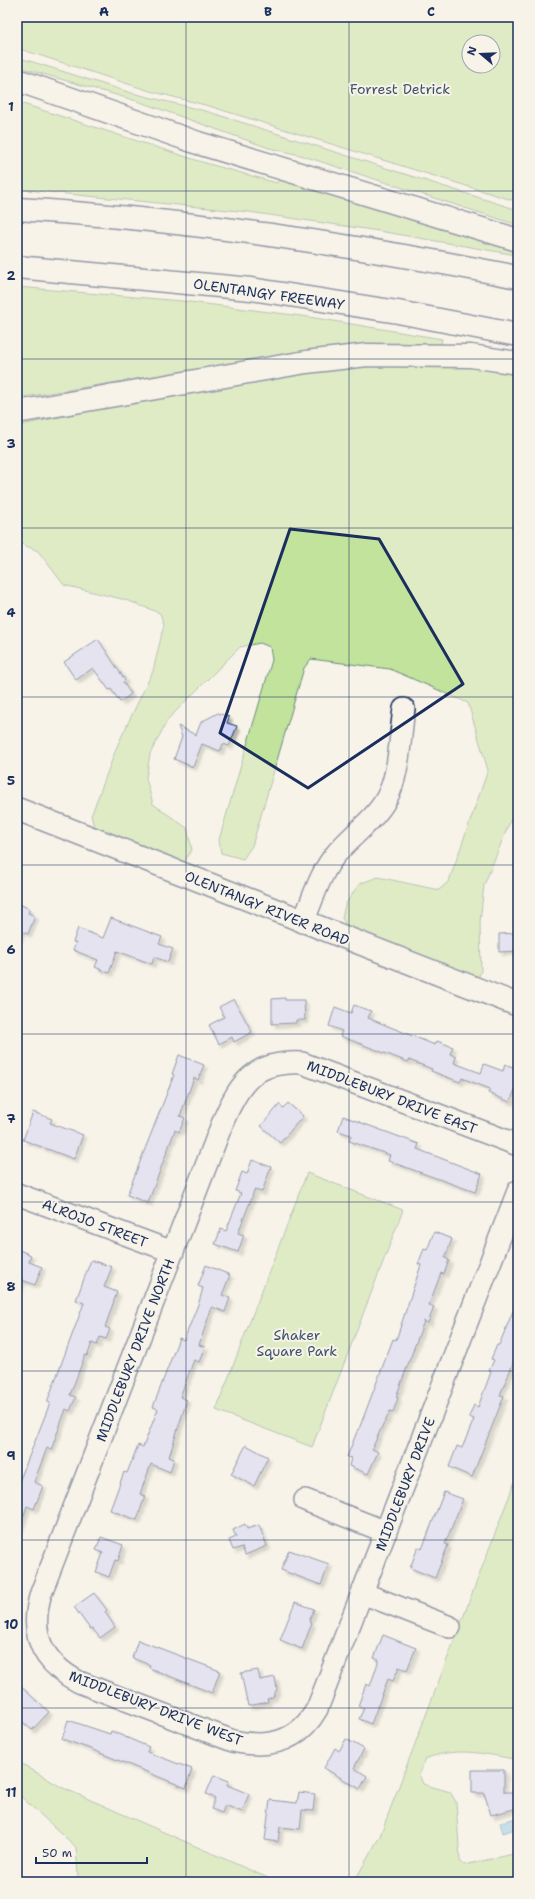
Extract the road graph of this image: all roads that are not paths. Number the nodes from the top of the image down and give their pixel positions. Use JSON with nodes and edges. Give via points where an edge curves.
{"nodes":[{"id":1,"x":17,"y":80,"type":"edge"},
{"id":2,"x":17,"y":209,"type":"edge"},
{"id":3,"x":518,"y":240,"type":"edge"},
{"id":4,"x":17,"y":266,"type":"edge"},
{"id":5,"x":518,"y":277,"type":"edge"},
{"id":6,"x":518,"y":336,"type":"edge"},
{"id":7,"x":518,"y":362,"type":"edge"},
{"id":8,"x":17,"y":412,"type":"edge"},
{"id":9,"x":404,"y":709,"type":"dead end"},
{"id":10,"x":17,"y":809,"type":"edge"},
{"id":11,"x":303,"y":922,"type":"junction"},
{"id":12,"x":518,"y":1005,"type":"edge"},
{"id":13,"x":265,"y":1068,"type":"joint"},
{"id":14,"x":518,"y":1145,"type":"edge"},
{"id":15,"x":518,"y":1191,"type":"edge"},
{"id":16,"x":17,"y":1194,"type":"edge"},
{"id":17,"x":173,"y":1252,"type":"junction"},
{"id":18,"x":305,"y":1500,"type":"dead end"},
{"id":19,"x":386,"y":1532,"type":"junction"},
{"id":20,"x":362,"y":1593,"type":"junction"},
{"id":21,"x":450,"y":1626,"type":"dead end"},
{"id":22,"x":42,"y":1646,"type":"joint"},
{"id":23,"x":259,"y":1745,"type":"joint"}],
"edges":[{"from":1,"to":3,"type":"main road","via":[[198,144]]},
{"from":2,"to":5,"type":"main road","via":[[258,232],[408,255]]},
{"from":4,"to":6,"type":"main road","name":"OLENTANGY FREEWAY","via":[[251,289],[398,312]]},
{"from":7,"to":8,"type":"main road","via":[[471,356],[367,355],[306,362]]},
{"from":9,"to":11,"type":"street","via":[[396,772],[390,792],[369,821],[323,872]]},
{"from":10,"to":11,"type":"main road","name":"OLENTANGY RIVER ROAD"},
{"from":11,"to":12,"type":"main road","name":"OLENTANGY RIVER ROAD"},
{"from":13,"to":14,"type":"street","name":"MIDDLEBURY DRIVE EAST","via":[[290,1062],[315,1066]]},
{"from":13,"to":17,"type":"street","name":"MIDDLEBURY DRIVE NORTH","via":[[245,1082],[232,1102]]},
{"from":15,"to":19,"type":"street","name":"MIDDLEBURY DRIVE"},
{"from":16,"to":17,"type":"street","name":"ALROJO STREET"},
{"from":17,"to":22,"type":"street","name":"MIDDLEBURY DRIVE NORTH","via":[[41,1592],[36,1619],[37,1633]]},
{"from":18,"to":19,"type":"street"},
{"from":19,"to":20,"type":"street","name":"MIDDLEBURY DRIVE"},
{"from":20,"to":21,"type":"street"},
{"from":20,"to":23,"type":"street","name":"MIDDLEBURY DRIVE","via":[[317,1709],[311,1718],[304,1727],[286,1739]]},
{"from":22,"to":23,"type":"street","name":"MIDDLEBURY DRIVE WEST","via":[[57,1668],[79,1682],[233,1740]]}]}
